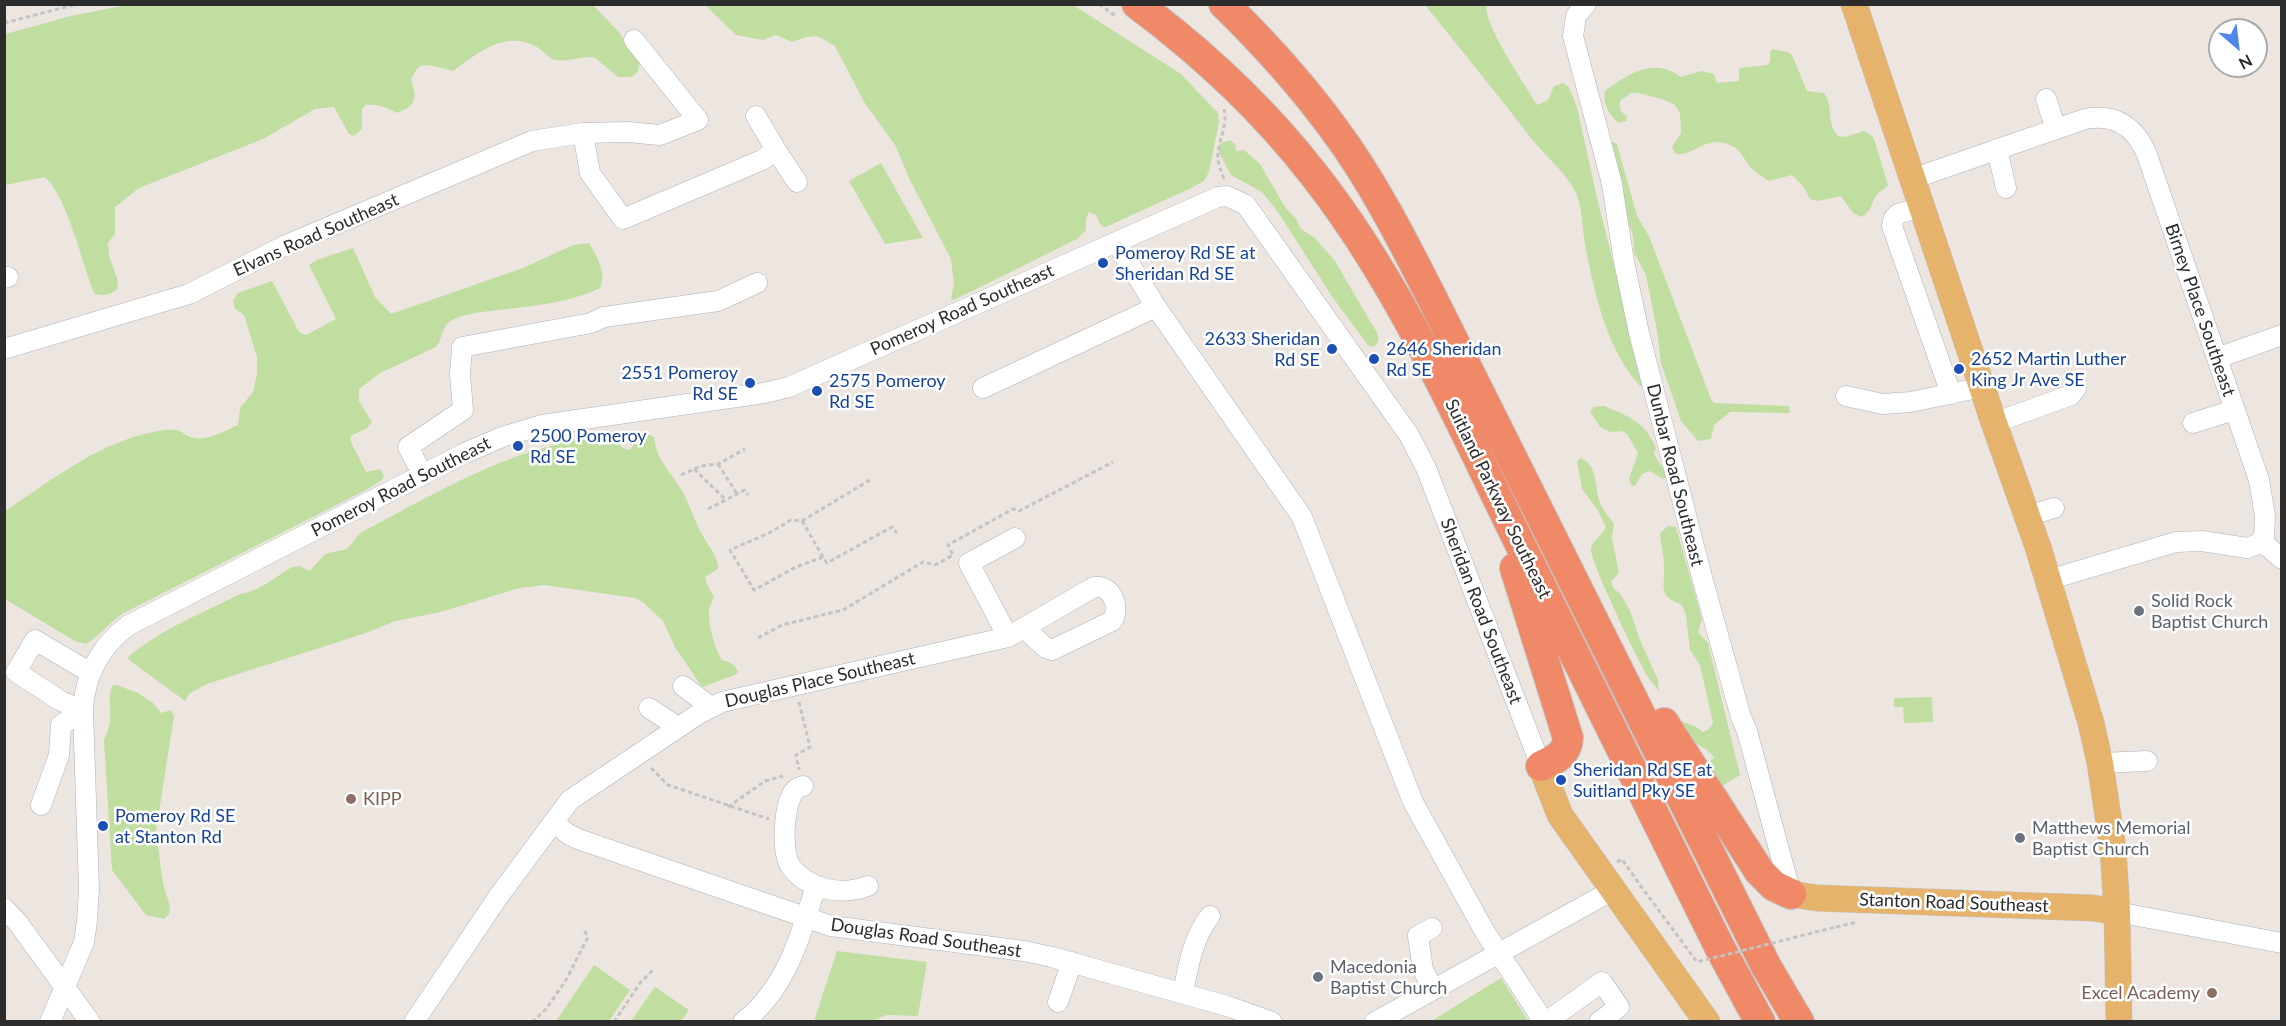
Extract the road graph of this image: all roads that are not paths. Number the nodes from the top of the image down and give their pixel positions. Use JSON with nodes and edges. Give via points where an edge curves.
{"nodes":[{"id":1,"x":1224,"y":4,"type":"edge"},
{"id":2,"x":1586,"y":4,"type":"edge"},
{"id":3,"x":1854,"y":4,"type":"edge"},
{"id":4,"x":1130,"y":13,"type":"edge"},
{"id":5,"x":634,"y":40,"type":"dead end"},
{"id":6,"x":2046,"y":99,"type":"dead end"},
{"id":7,"x":756,"y":116,"type":"dead end"},
{"id":8,"x":2056,"y":129,"type":"junction"},
{"id":9,"x":583,"y":133,"type":"junction"},
{"id":10,"x":1997,"y":149,"type":"junction"},
{"id":11,"x":776,"y":150,"type":"junction"},
{"id":12,"x":1912,"y":179,"type":"junction"},
{"id":13,"x":797,"y":182,"type":"dead end"},
{"id":14,"x":2006,"y":188,"type":"dead end"},
{"id":15,"x":1246,"y":206,"type":"joint"},
{"id":16,"x":1922,"y":207,"type":"junction"},
{"id":17,"x":1116,"y":242,"type":"junction"},
{"id":18,"x":757,"y":283,"type":"dead end"},
{"id":19,"x":1156,"y":308,"type":"junction"},
{"id":20,"x":2282,"y":335,"type":"edge"},
{"id":21,"x":4,"y":349,"type":"edge"},
{"id":22,"x":2217,"y":358,"type":"junction"},
{"id":23,"x":1982,"y":387,"type":"junction"},
{"id":24,"x":983,"y":388,"type":"dead end"},
{"id":25,"x":2076,"y":388,"type":"dead end"},
{"id":26,"x":1951,"y":394,"type":"junction"},
{"id":27,"x":1846,"y":396,"type":"dead end"},
{"id":28,"x":2234,"y":410,"type":"junction"},
{"id":29,"x":1994,"y":423,"type":"junction"},
{"id":30,"x":2193,"y":423,"type":"dead end"},
{"id":31,"x":1476,"y":455,"type":"junction"},
{"id":32,"x":423,"y":475,"type":"junction"},
{"id":33,"x":2054,"y":508,"type":"dead end"},
{"id":34,"x":2027,"y":516,"type":"junction"},
{"id":35,"x":2268,"y":525,"type":"edge"},
{"id":36,"x":1015,"y":538,"type":"dead end"},
{"id":37,"x":2282,"y":559,"type":"edge"},
{"id":38,"x":2048,"y":580,"type":"junction"},
{"id":39,"x":1587,"y":605,"type":"junction"},
{"id":40,"x":91,"y":673,"type":"junction"},
{"id":41,"x":683,"y":686,"type":"dead end"},
{"id":42,"x":711,"y":707,"type":"junction"},
{"id":43,"x":649,"y":708,"type":"dead end"},
{"id":44,"x":83,"y":711,"type":"junction"},
{"id":45,"x":678,"y":727,"type":"junction"},
{"id":46,"x":2147,"y":761,"type":"dead end"},
{"id":47,"x":2100,"y":763,"type":"junction"},
{"id":48,"x":1541,"y":766,"type":"junction"},
{"id":49,"x":801,"y":778,"type":"road end"},
{"id":50,"x":41,"y":805,"type":"dead end"},
{"id":51,"x":553,"y":822,"type":"junction"},
{"id":52,"x":816,"y":885,"type":"junction"},
{"id":53,"x":868,"y":886,"type":"dead end"},
{"id":54,"x":1613,"y":890,"type":"junction"},
{"id":55,"x":1791,"y":894,"type":"junction"},
{"id":56,"x":4,"y":908,"type":"edge"},
{"id":57,"x":2118,"y":912,"type":"junction"},
{"id":58,"x":1210,"y":916,"type":"dead end"},
{"id":59,"x":806,"y":918,"type":"junction"},
{"id":60,"x":1432,"y":928,"type":"dead end"},
{"id":61,"x":2282,"y":943,"type":"edge"},
{"id":62,"x":1498,"y":953,"type":"junction"},
{"id":63,"x":1072,"y":962,"type":"junction"},
{"id":64,"x":65,"y":988,"type":"junction"},
{"id":65,"x":1433,"y":989,"type":"junction"},
{"id":66,"x":1183,"y":993,"type":"junction"},
{"id":67,"x":1058,"y":1002,"type":"dead end"},
{"id":68,"x":50,"y":1022,"type":"edge"},
{"id":69,"x":90,"y":1022,"type":"edge"},
{"id":70,"x":414,"y":1022,"type":"edge"},
{"id":71,"x":743,"y":1022,"type":"edge"},
{"id":72,"x":1272,"y":1022,"type":"edge"},
{"id":73,"x":1375,"y":1022,"type":"edge"},
{"id":74,"x":1545,"y":1022,"type":"edge"},
{"id":75,"x":1599,"y":1022,"type":"edge"},
{"id":76,"x":1707,"y":1022,"type":"edge"},
{"id":77,"x":1760,"y":1022,"type":"edge"},
{"id":78,"x":1799,"y":1022,"type":"edge"},
{"id":79,"x":2119,"y":1022,"type":"edge"}],
"edges":[{"from":1,"to":39,"type":"highway","name":"Suitland Parkway Southeast","via":[[1296,80],[1335,130],[1374,192],[1415,263]]},
{"from":2,"to":55,"type":"street","name":"Dunbar Road Southeast","via":[[1574,23],[1573,36],[1612,183],[1629,286],[1702,581]]},
{"from":3,"to":12,"type":"main road"},
{"from":4,"to":31,"type":"highway","name":"Suitland Parkway Southeast","via":[[1192,47],[1231,82],[1316,176],[1386,280]]},
{"from":5,"to":9,"type":"street","name":"Elvans Road Southeast","via":[[698,120],[660,135]]},
{"from":6,"to":8,"type":"street"},
{"from":7,"to":11,"type":"street"},
{"from":8,"to":10,"type":"street"},
{"from":8,"to":22,"type":"street","name":"Birney Place Southeast","via":[[2104,117],[2129,127],[2144,149]]},
{"from":9,"to":11,"type":"street","via":[[590,173],[623,219],[762,160]]},
{"from":9,"to":21,"type":"street","name":"Elvans Road Southeast","via":[[516,147],[284,246],[189,294]]},
{"from":10,"to":12,"type":"street"},
{"from":10,"to":14,"type":"street"},
{"from":11,"to":13,"type":"street"},
{"from":12,"to":16,"type":"main road"},
{"from":15,"to":17,"type":"street","name":"Pomeroy Road Southeast","via":[[1227,196],[1218,197]]},
{"from":15,"to":48,"type":"street","name":"Sheridan Road Southeast","via":[[1418,451]]},
{"from":16,"to":23,"type":"main road"},
{"from":16,"to":26,"type":"street","via":[[1898,214],[1892,225]]},
{"from":17,"to":19,"type":"street"},
{"from":17,"to":32,"type":"street","name":"Pomeroy Road Southeast","via":[[789,387],[542,425],[487,443]]},
{"from":18,"to":32,"type":"street","via":[[718,301],[604,316],[591,323],[462,347],[463,410],[408,447]]},
{"from":19,"to":24,"type":"street"},
{"from":19,"to":62,"type":"street","via":[[1302,517],[1413,802]]},
{"from":20,"to":22,"type":"street"},
{"from":22,"to":28,"type":"street","name":"Birney Place Southeast"},
{"from":23,"to":26,"type":"street"},
{"from":23,"to":29,"type":"main road"},
{"from":25,"to":29,"type":"street","via":[[2071,395]]},
{"from":26,"to":27,"type":"street","via":[[1883,404]]},
{"from":28,"to":30,"type":"street"},
{"from":28,"to":35,"type":"street","name":"Birney Place Southeast","via":[[2261,485]]},
{"from":29,"to":34,"type":"main road"},
{"from":31,"to":48,"type":"highway","via":[[1566,733],[1566,749]]},
{"from":31,"to":77,"type":"highway","name":"Suitland Parkway Southeast"},
{"from":32,"to":40,"type":"street","name":"Pomeroy Road Southeast","via":[[129,625],[109,643]]},
{"from":33,"to":34,"type":"street"},
{"from":34,"to":38,"type":"main road"},
{"from":35,"to":37,"type":"street"},
{"from":35,"to":38,"type":"street","via":[[2258,544],[2247,548],[2202,541],[2176,542]]},
{"from":36,"to":42,"type":"street","name":"Douglas Place Southeast","via":[[969,563],[1016,632]]},
{"from":38,"to":47,"type":"main road"},
{"from":39,"to":55,"type":"highway","via":[[1642,684],[1752,862],[1774,886]]},
{"from":39,"to":78,"type":"highway","name":"Suitland Parkway Southeast","via":[[1766,966]]},
{"from":40,"to":44,"type":"street","name":"Pomeroy Road Southeast"},
{"from":40,"to":44,"type":"street","via":[[35,640],[16,672]]},
{"from":41,"to":42,"type":"street"},
{"from":42,"to":45,"type":"street","name":"Douglas Place Southeast"},
{"from":43,"to":45,"type":"street"},
{"from":44,"to":50,"type":"street","via":[[61,725],[59,755]]},
{"from":44,"to":64,"type":"street","name":"Pomeroy Road Southeast","via":[[89,907],[84,942]]},
{"from":45,"to":51,"type":"street","name":"Douglas Place Southeast","via":[[578,793]]},
{"from":46,"to":47,"type":"street"},
{"from":47,"to":57,"type":"main road"},
{"from":48,"to":54,"type":"main road","name":"Sheridan Road Southeast","via":[[1560,815]]},
{"from":49,"to":52,"type":"street","via":[[786,814],[786,848],[790,866]]},
{"from":51,"to":59,"type":"street","name":"Douglas Road Southeast","via":[[578,838]]},
{"from":51,"to":70,"type":"street","name":"Douglas Place Southeast"},
{"from":52,"to":53,"type":"street","via":[[846,891]]},
{"from":52,"to":59,"type":"street"},
{"from":54,"to":62,"type":"street"},
{"from":54,"to":76,"type":"main road","name":"Sheridan Road Southeast"},
{"from":55,"to":57,"type":"main road","name":"Stanton Road Southeast"},
{"from":56,"to":64,"type":"street"},
{"from":57,"to":61,"type":"street"},
{"from":57,"to":79,"type":"main road"},
{"from":58,"to":66,"type":"street","via":[[1194,948]]},
{"from":59,"to":63,"type":"street","name":"Douglas Road Southeast","via":[[831,926],[1024,951]]},
{"from":59,"to":71,"type":"street","via":[[784,974],[754,1014]]},
{"from":60,"to":65,"type":"street","via":[[1418,936],[1423,970]]},
{"from":62,"to":65,"type":"street"},
{"from":62,"to":74,"type":"street"},
{"from":63,"to":66,"type":"street","name":"Douglas Road Southeast"},
{"from":63,"to":67,"type":"street"},
{"from":64,"to":68,"type":"street","name":"Pomeroy Road Southeast"},
{"from":64,"to":69,"type":"street"},
{"from":65,"to":73,"type":"street"},
{"from":66,"to":72,"type":"street","name":"Douglas Road Southeast"},
{"from":74,"to":75,"type":"street","via":[[1602,982],[1619,1007]]}]}
